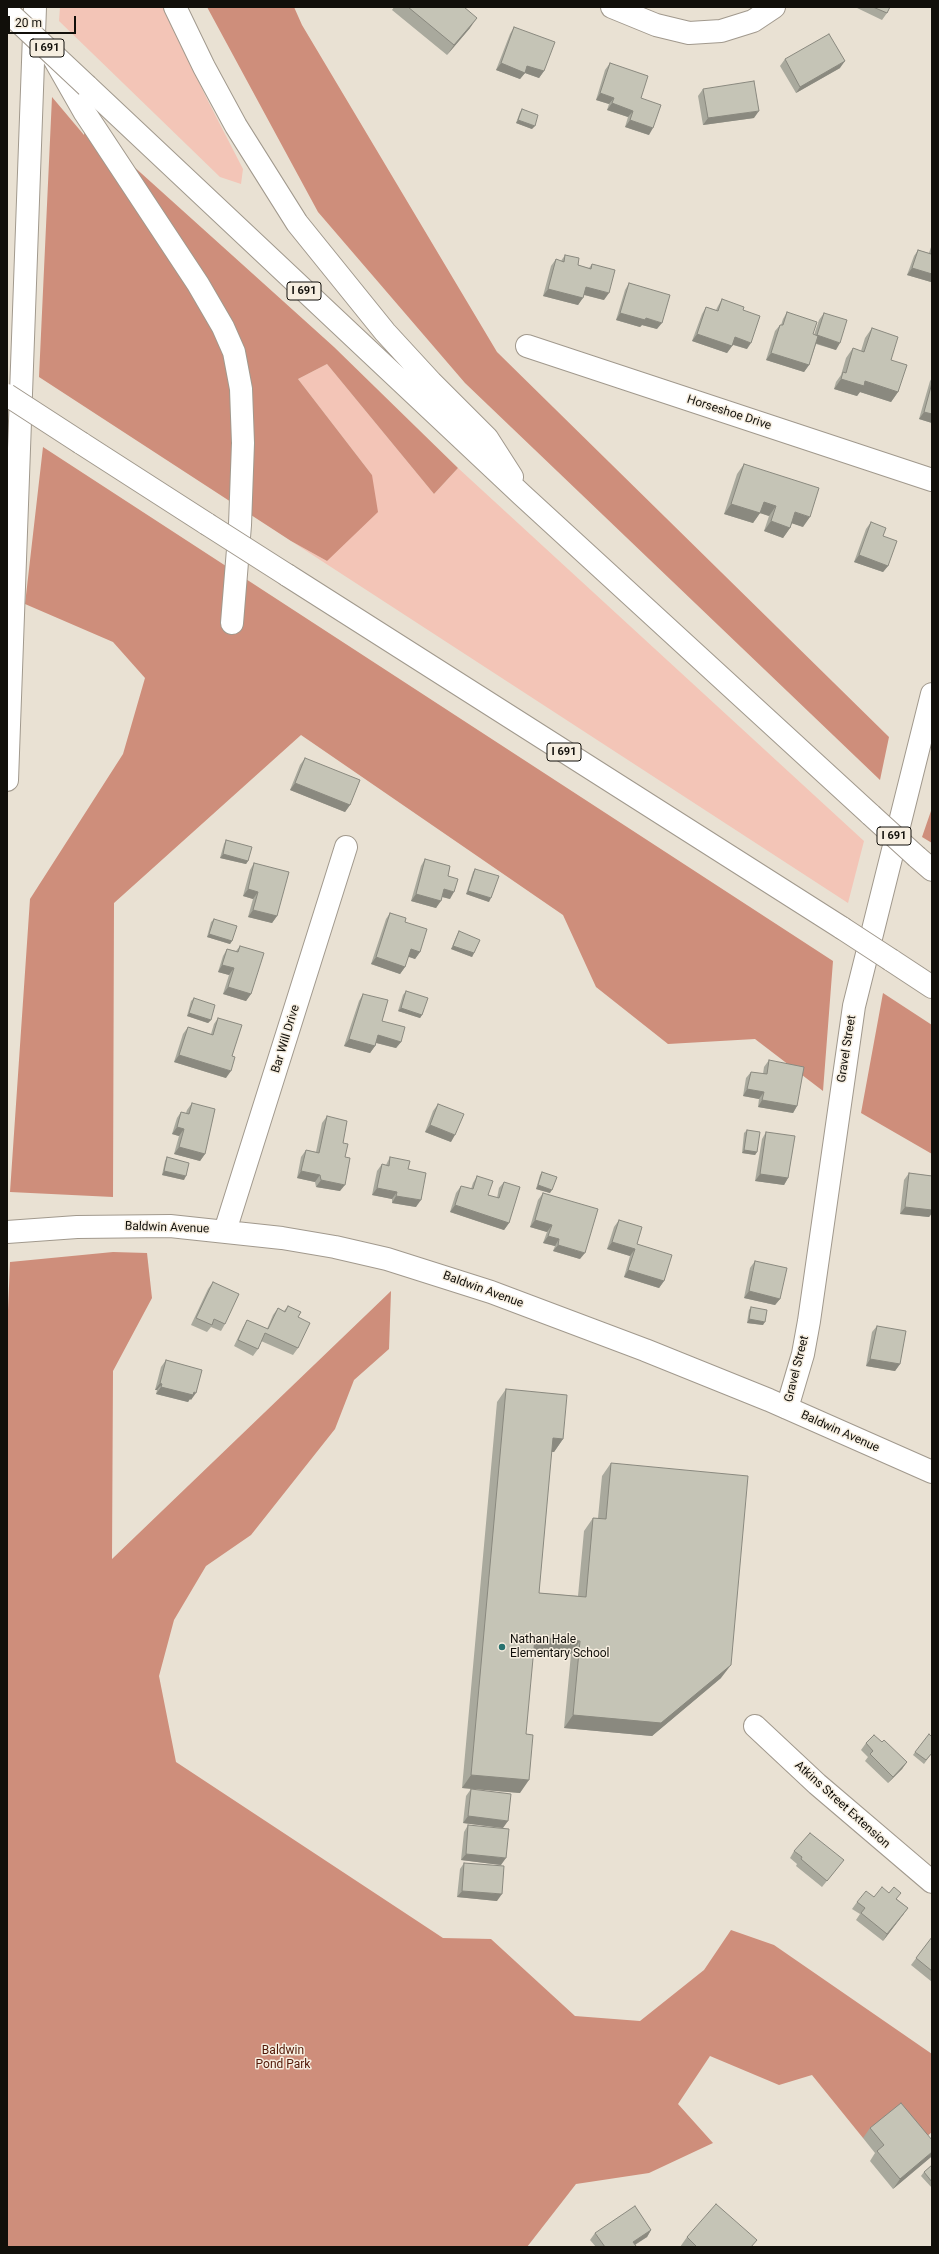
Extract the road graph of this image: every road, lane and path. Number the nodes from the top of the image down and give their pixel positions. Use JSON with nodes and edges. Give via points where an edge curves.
{"nodes":[{"id":1,"x":36,"y":7,"type":"edge"},
{"id":2,"x":175,"y":7,"type":"edge"},
{"id":3,"x":612,"y":7,"type":"edge"},
{"id":4,"x":774,"y":7,"type":"edge"},
{"id":5,"x":7,"y":11,"type":"edge"},
{"id":6,"x":49,"y":50,"type":"junction"},
{"id":7,"x":527,"y":346,"type":"dead end"},
{"id":8,"x":7,"y":395,"type":"edge"},
{"id":9,"x":932,"y":480,"type":"edge"},
{"id":10,"x":522,"y":496,"type":"junction"},
{"id":11,"x":232,"y":623,"type":"dead end"},
{"id":12,"x":932,"y":694,"type":"edge"},
{"id":13,"x":7,"y":780,"type":"edge"},
{"id":14,"x":346,"y":847,"type":"dead end"},
{"id":15,"x":925,"y":863,"type":"edge"},
{"id":16,"x":932,"y":987,"type":"edge"},
{"id":17,"x":225,"y":1231,"type":"junction"},
{"id":18,"x":9,"y":1232,"type":"edge"},
{"id":19,"x":787,"y":1408,"type":"junction"},
{"id":20,"x":932,"y":1472,"type":"edge"},
{"id":21,"x":755,"y":1726,"type":"dead end"},
{"id":22,"x":932,"y":1882,"type":"edge"}],
"edges":[{"from":1,"to":13,"type":"main road"},
{"from":2,"to":10,"type":"main road","via":[[232,120],[297,223],[390,337],[487,438],[504,462]]},
{"from":3,"to":4,"type":"main road","via":[[656,24],[689,32],[721,31],[752,21]]},
{"from":5,"to":6,"type":"main road","number":"I 691","bridge":true},
{"from":6,"to":10,"type":"main road","number":"I 691","bridge":true},
{"from":6,"to":11,"type":"main road","bridge":true,"via":[[85,113],[198,284],[234,352],[241,389],[243,443],[240,525]]},
{"from":7,"to":9,"type":"main road","name":"Horseshoe Drive"},
{"from":8,"to":16,"type":"main road","number":"I 691","bridge":true},
{"from":10,"to":15,"type":"main road","number":"I 691","bridge":true},
{"from":12,"to":19,"type":"main road","name":"Gravel Street","via":[[854,1006],[809,1321],[803,1354]]},
{"from":14,"to":17,"type":"main road","name":"Bar Will Drive"},
{"from":17,"to":18,"type":"main road","name":"Baldwin Avenue","via":[[170,1226],[125,1226]]},
{"from":17,"to":19,"type":"main road","name":"Baldwin Avenue","via":[[335,1247],[442,1275],[652,1353]]},
{"from":19,"to":20,"type":"main road","name":"Baldwin Avenue"},
{"from":21,"to":22,"type":"main road","name":"Atkins Street Extension","via":[[822,1789]]}]}
